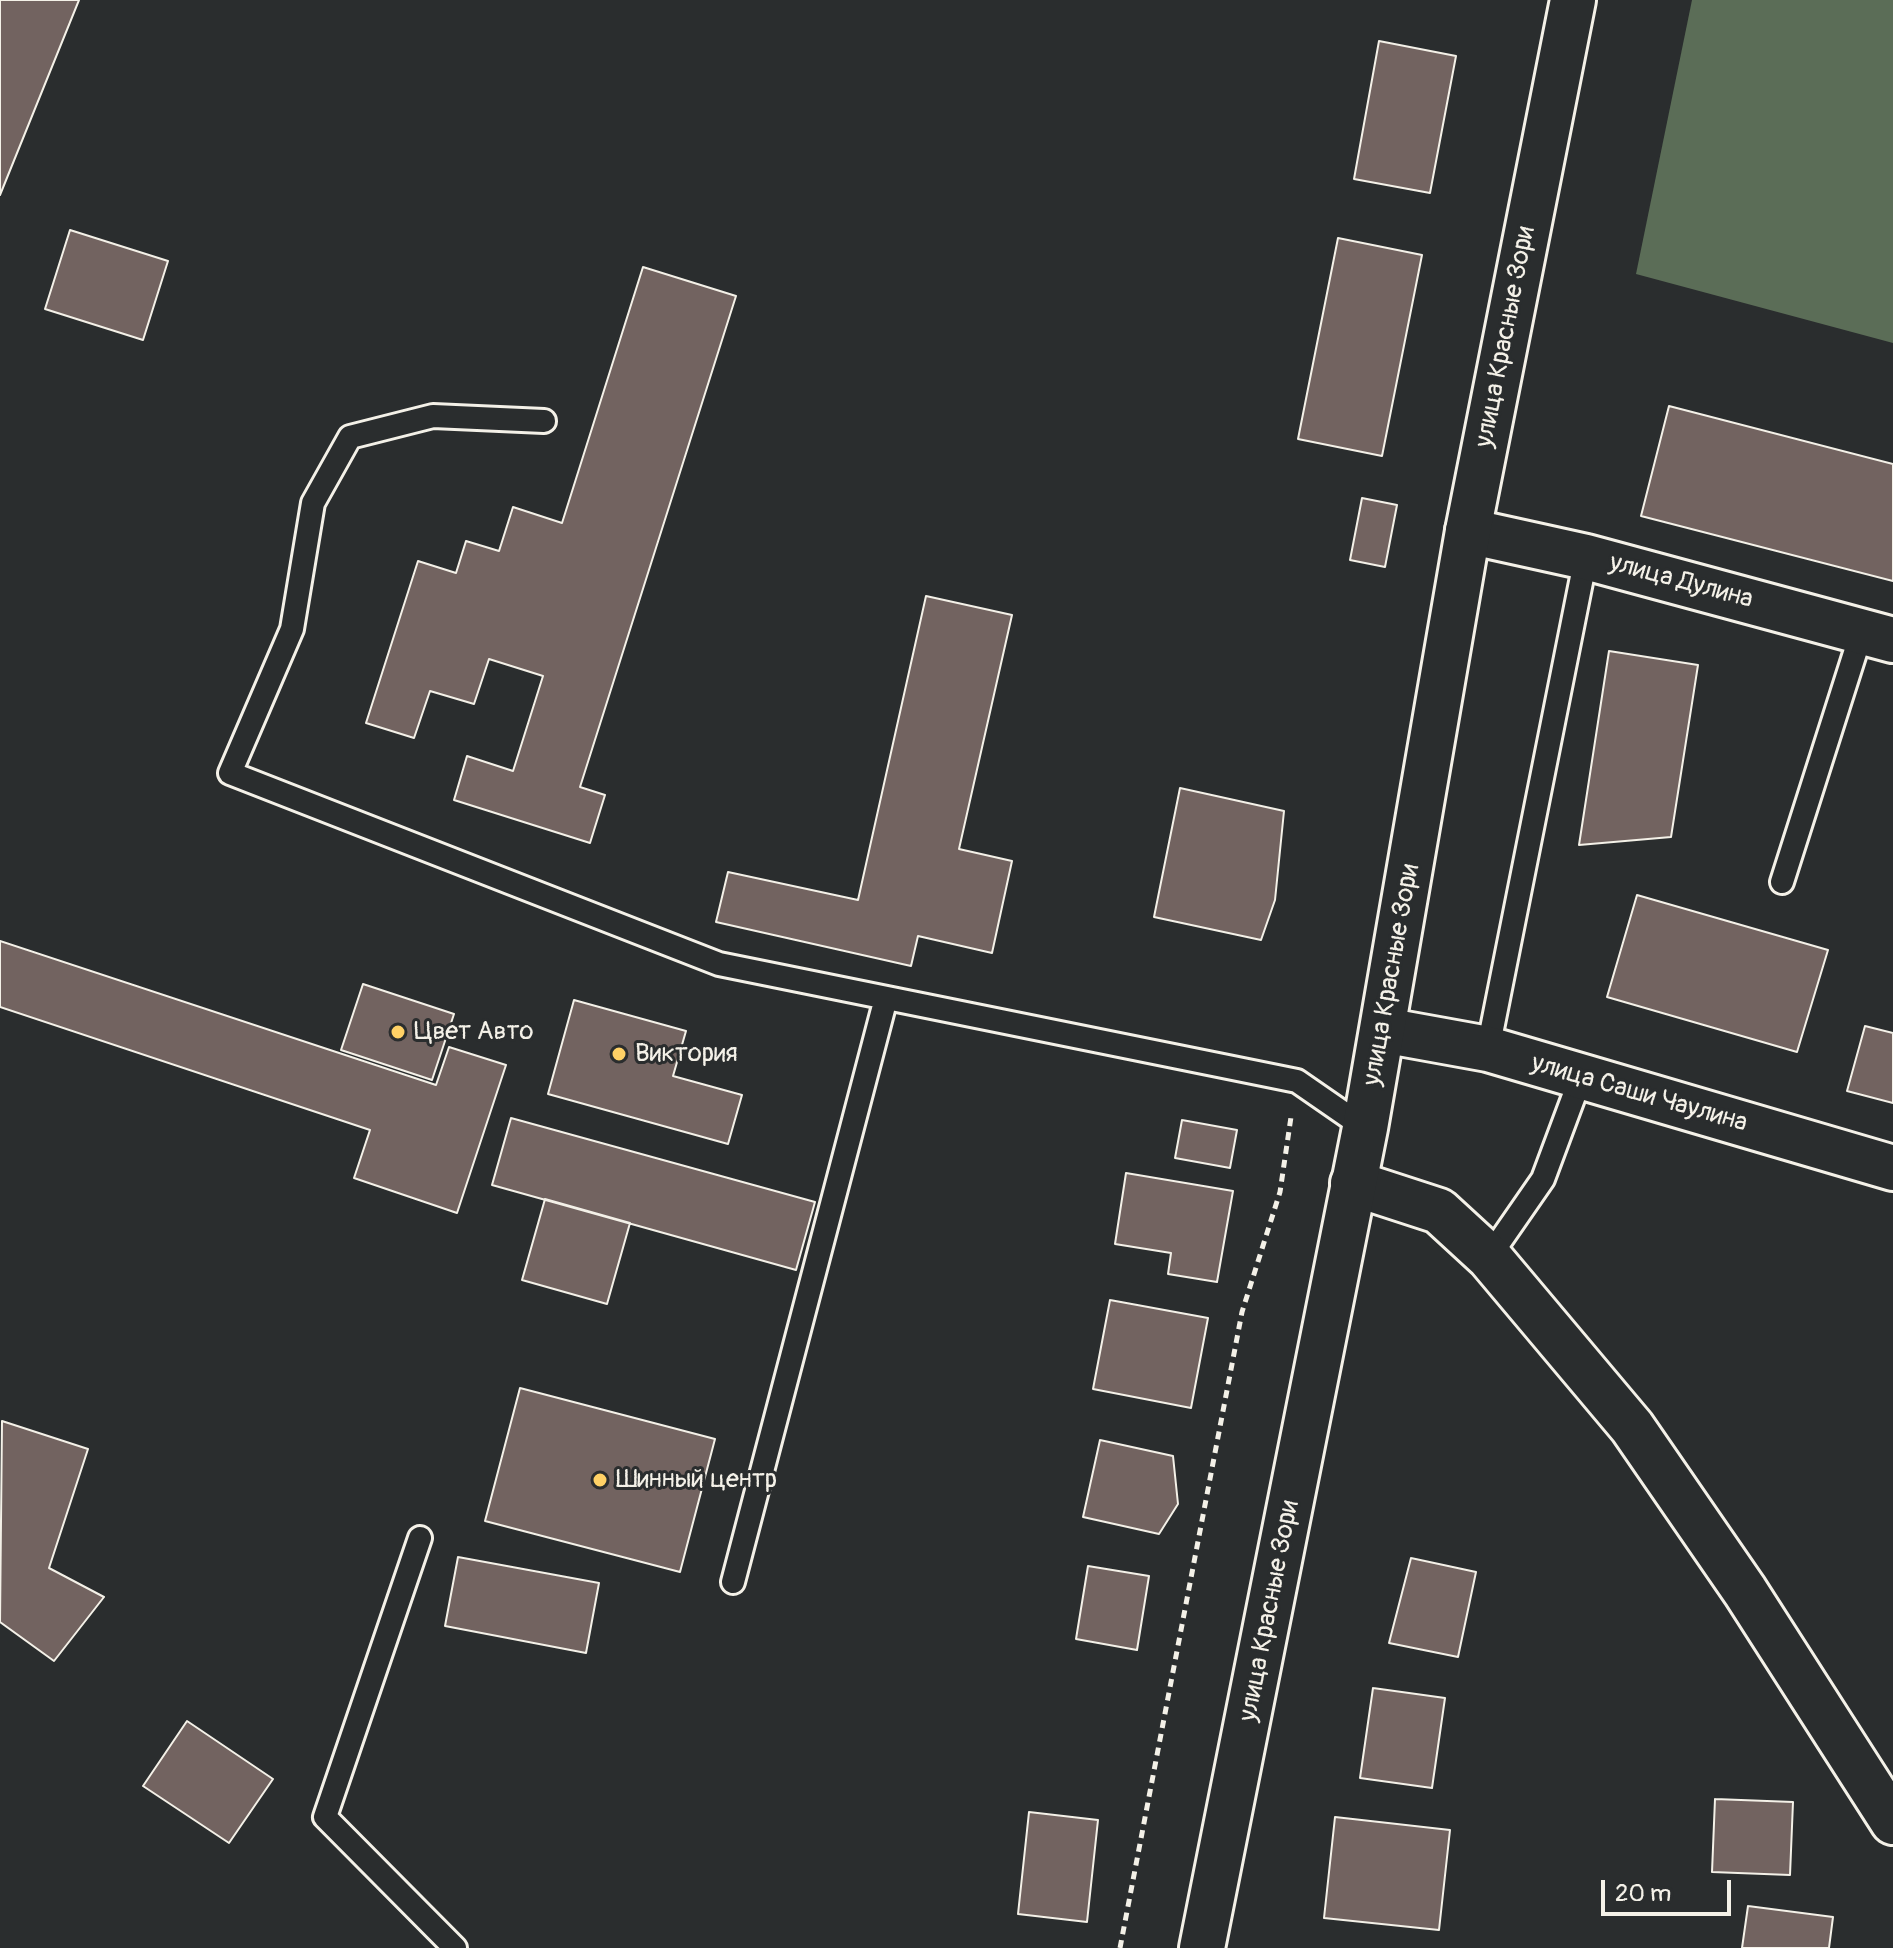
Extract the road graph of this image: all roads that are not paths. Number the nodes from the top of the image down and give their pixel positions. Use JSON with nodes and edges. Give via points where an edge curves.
{"nodes":[{"id":1,"x":1573,"y":0,"type":"edge"},
{"id":2,"x":544,"y":421,"type":"dead end"},
{"id":3,"x":1468,"y":531,"type":"junction"},
{"id":4,"x":1586,"y":557,"type":"junction"},
{"id":5,"x":1877,"y":636,"type":"edge"},
{"id":6,"x":1782,"y":882,"type":"dead end"},
{"id":7,"x":886,"y":998,"type":"junction"},
{"id":8,"x":1383,"y":1030,"type":"junction"},
{"id":9,"x":1488,"y":1049,"type":"junction"},
{"id":10,"x":1581,"y":1077,"type":"junction"},
{"id":11,"x":1365,"y":1128,"type":"junction"},
{"id":12,"x":1893,"y":1168,"type":"edge"},
{"id":13,"x":1353,"y":1183,"type":"junction"},
{"id":14,"x":1489,"y":1257,"type":"junction"},
{"id":15,"x":420,"y":1538,"type":"dead end"},
{"id":16,"x":733,"y":1582,"type":"dead end"},
{"id":17,"x":1893,"y":1822,"type":"edge"},
{"id":18,"x":455,"y":1948,"type":"edge"},
{"id":19,"x":1202,"y":1948,"type":"edge"}],
"edges":[{"from":1,"to":3,"type":"main road","name":"улица Красные Зори"},
{"from":2,"to":7,"type":"lane","via":[[433,416],[350,437],[313,503],[292,629],[230,773],[719,964]]},
{"from":3,"to":4,"type":"main road","name":"улица Дулина"},
{"from":3,"to":8,"type":"main road","name":"улица Красные Зори"},
{"from":4,"to":5,"type":"main road","name":"улица Дулина"},
{"from":4,"to":9,"type":"lane"},
{"from":5,"to":6,"type":"lane"},
{"from":7,"to":11,"type":"lane","via":[[1297,1081]]},
{"from":7,"to":16,"type":"lane"},
{"from":8,"to":9,"type":"main road","name":"улица Саши Чаулина"},
{"from":8,"to":11,"type":"main road","name":"улица Красные Зори"},
{"from":9,"to":10,"type":"main road","name":"улица Саши Чаулина"},
{"from":10,"to":12,"type":"main road","name":"улица Саши Чаулина"},
{"from":10,"to":14,"type":"lane","via":[[1543,1179]]},
{"from":11,"to":13,"type":"main road","name":"улица Красные Зори"},
{"from":13,"to":14,"type":"main road","via":[[1439,1211]]},
{"from":13,"to":19,"type":"main road","name":"улица Красные Зори"},
{"from":14,"to":17,"type":"main road","via":[[1632,1427]]},
{"from":15,"to":18,"type":"lane","via":[[325,1817]]}]}
